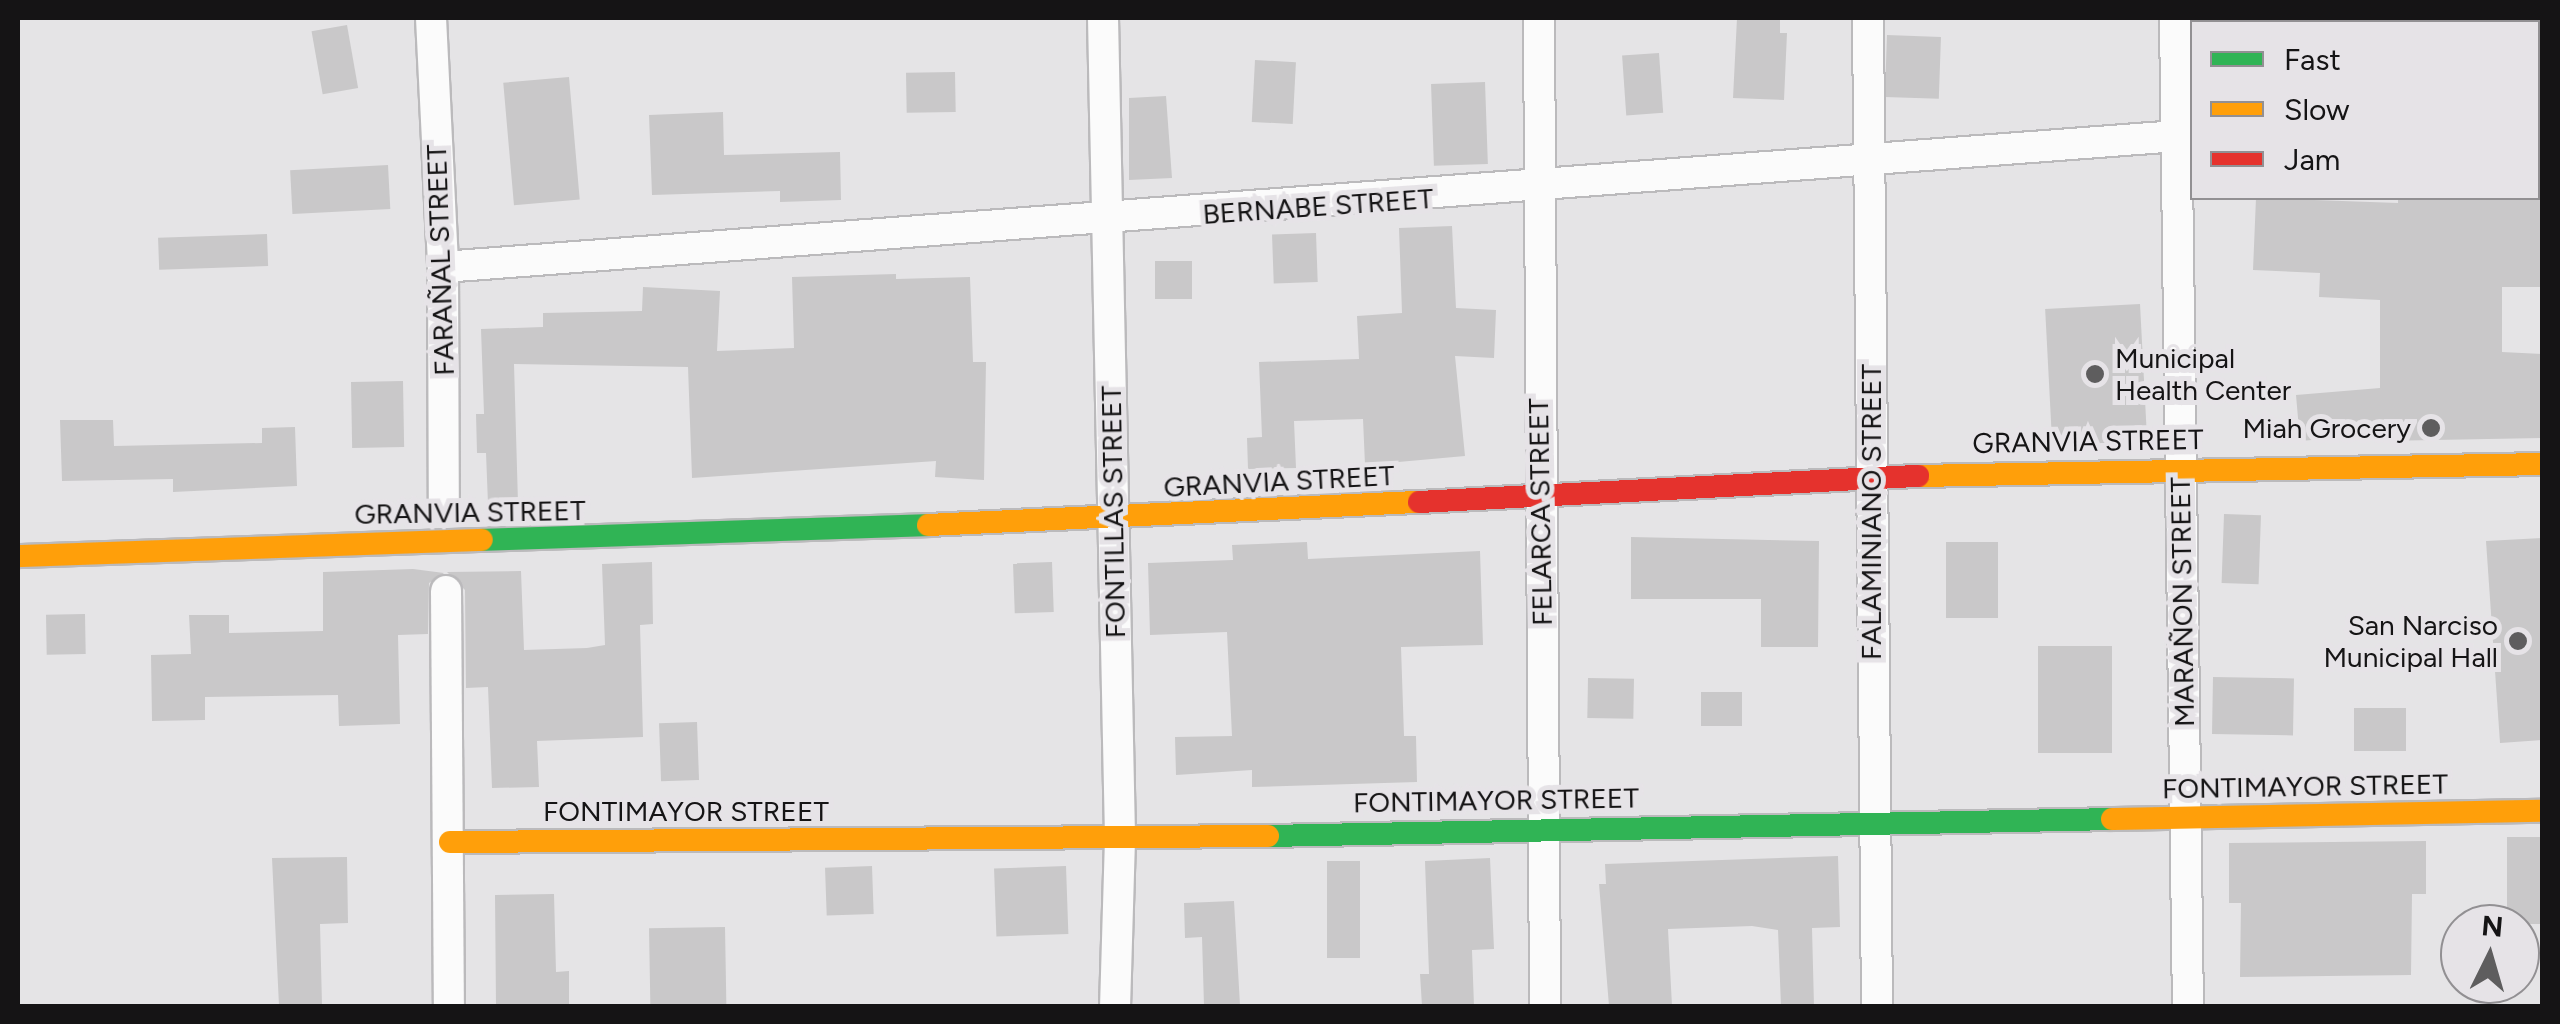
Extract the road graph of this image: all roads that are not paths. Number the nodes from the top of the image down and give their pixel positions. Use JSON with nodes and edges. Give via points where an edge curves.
{"nodes":[{"id":1,"x":431,"y":18,"type":"edge"},
{"id":2,"x":1102,"y":18,"type":"edge"},
{"id":3,"x":1538,"y":18,"type":"edge"},
{"id":4,"x":1868,"y":18,"type":"edge"},
{"id":5,"x":2175,"y":18,"type":"edge"},
{"id":6,"x":2184,"y":136,"type":"edge"},
{"id":7,"x":1870,"y":157,"type":"junction"},
{"id":8,"x":1537,"y":190,"type":"junction"},
{"id":9,"x":1106,"y":222,"type":"junction"},
{"id":10,"x":443,"y":268,"type":"junction"},
{"id":11,"x":2542,"y":464,"type":"edge"},
{"id":12,"x":2179,"y":468,"type":"junction"},
{"id":13,"x":1870,"y":477,"type":"junction"},
{"id":14,"x":1538,"y":498,"type":"junction"},
{"id":15,"x":444,"y":502,"type":"dead end"},
{"id":16,"x":1113,"y":519,"type":"junction"},
{"id":17,"x":18,"y":556,"type":"edge"},
{"id":18,"x":446,"y":591,"type":"dead end"},
{"id":19,"x":2542,"y":811,"type":"edge"},
{"id":20,"x":2186,"y":819,"type":"junction"},
{"id":21,"x":1874,"y":823,"type":"junction"},
{"id":22,"x":1547,"y":828,"type":"junction"},
{"id":23,"x":1120,"y":839,"type":"junction"},
{"id":24,"x":450,"y":842,"type":"junction"},
{"id":25,"x":449,"y":1006,"type":"edge"},
{"id":26,"x":1115,"y":1006,"type":"edge"},
{"id":27,"x":1545,"y":1006,"type":"edge"},
{"id":28,"x":1878,"y":1006,"type":"edge"},
{"id":29,"x":2188,"y":1006,"type":"edge"}],
"edges":[{"from":1,"to":10,"type":"street","name":"FARAÑAL STREET"},
{"from":2,"to":9,"type":"street","name":"FONTILLAS STREET"},
{"from":3,"to":8,"type":"street","name":"FELARCA STREET"},
{"from":4,"to":7,"type":"street","name":"FALAMINIANO STREET"},
{"from":5,"to":6,"type":"street","name":"MARAÑON STREET"},
{"from":6,"to":7,"type":"street","name":"BERNABE STREET"},
{"from":6,"to":12,"type":"street","name":"MARAÑON STREET"},
{"from":7,"to":8,"type":"street","name":"BERNABE STREET"},
{"from":7,"to":13,"type":"street","name":"FALAMINIANO STREET"},
{"from":8,"to":9,"type":"street","name":"BERNABE STREET"},
{"from":8,"to":14,"type":"street","name":"FELARCA STREET"},
{"from":9,"to":10,"type":"street","name":"BERNABE STREET"},
{"from":9,"to":16,"type":"street","name":"FONTILLAS STREET"},
{"from":10,"to":15,"type":"street","name":"FARAÑAL STREET"},
{"from":11,"to":12,"type":"street","name":"GRANVIA STREET"},
{"from":12,"to":13,"type":"street","name":"GRANVIA STREET"},
{"from":12,"to":20,"type":"street","name":"MARAÑON STREET"},
{"from":13,"to":14,"type":"street","name":"GRANVIA STREET"},
{"from":13,"to":21,"type":"street","name":"FALAMINIANO STREET"},
{"from":14,"to":16,"type":"street","name":"GRANVIA STREET"},
{"from":14,"to":22,"type":"street","name":"FELARCA STREET"},
{"from":16,"to":17,"type":"street","name":"GRANVIA STREET"},
{"from":16,"to":23,"type":"street","name":"FONTILLAS STREET"},
{"from":18,"to":24,"type":"street"},
{"from":19,"to":20,"type":"street","name":"FONTIMAYOR STREET"},
{"from":20,"to":21,"type":"street","name":"FONTIMAYOR STREET"},
{"from":20,"to":29,"type":"street","name":"MARAÑON STREET"},
{"from":21,"to":22,"type":"street","name":"FONTIMAYOR STREET"},
{"from":21,"to":28,"type":"street","name":"FALAMINIANO STREET"},
{"from":22,"to":23,"type":"street","name":"FONTIMAYOR STREET"},
{"from":22,"to":27,"type":"street","name":"FELARCA STREET"},
{"from":23,"to":24,"type":"street","name":"FONTIMAYOR STREET"},
{"from":23,"to":26,"type":"street","name":"FONTILLAS STREET"},
{"from":24,"to":25,"type":"street"}]}
